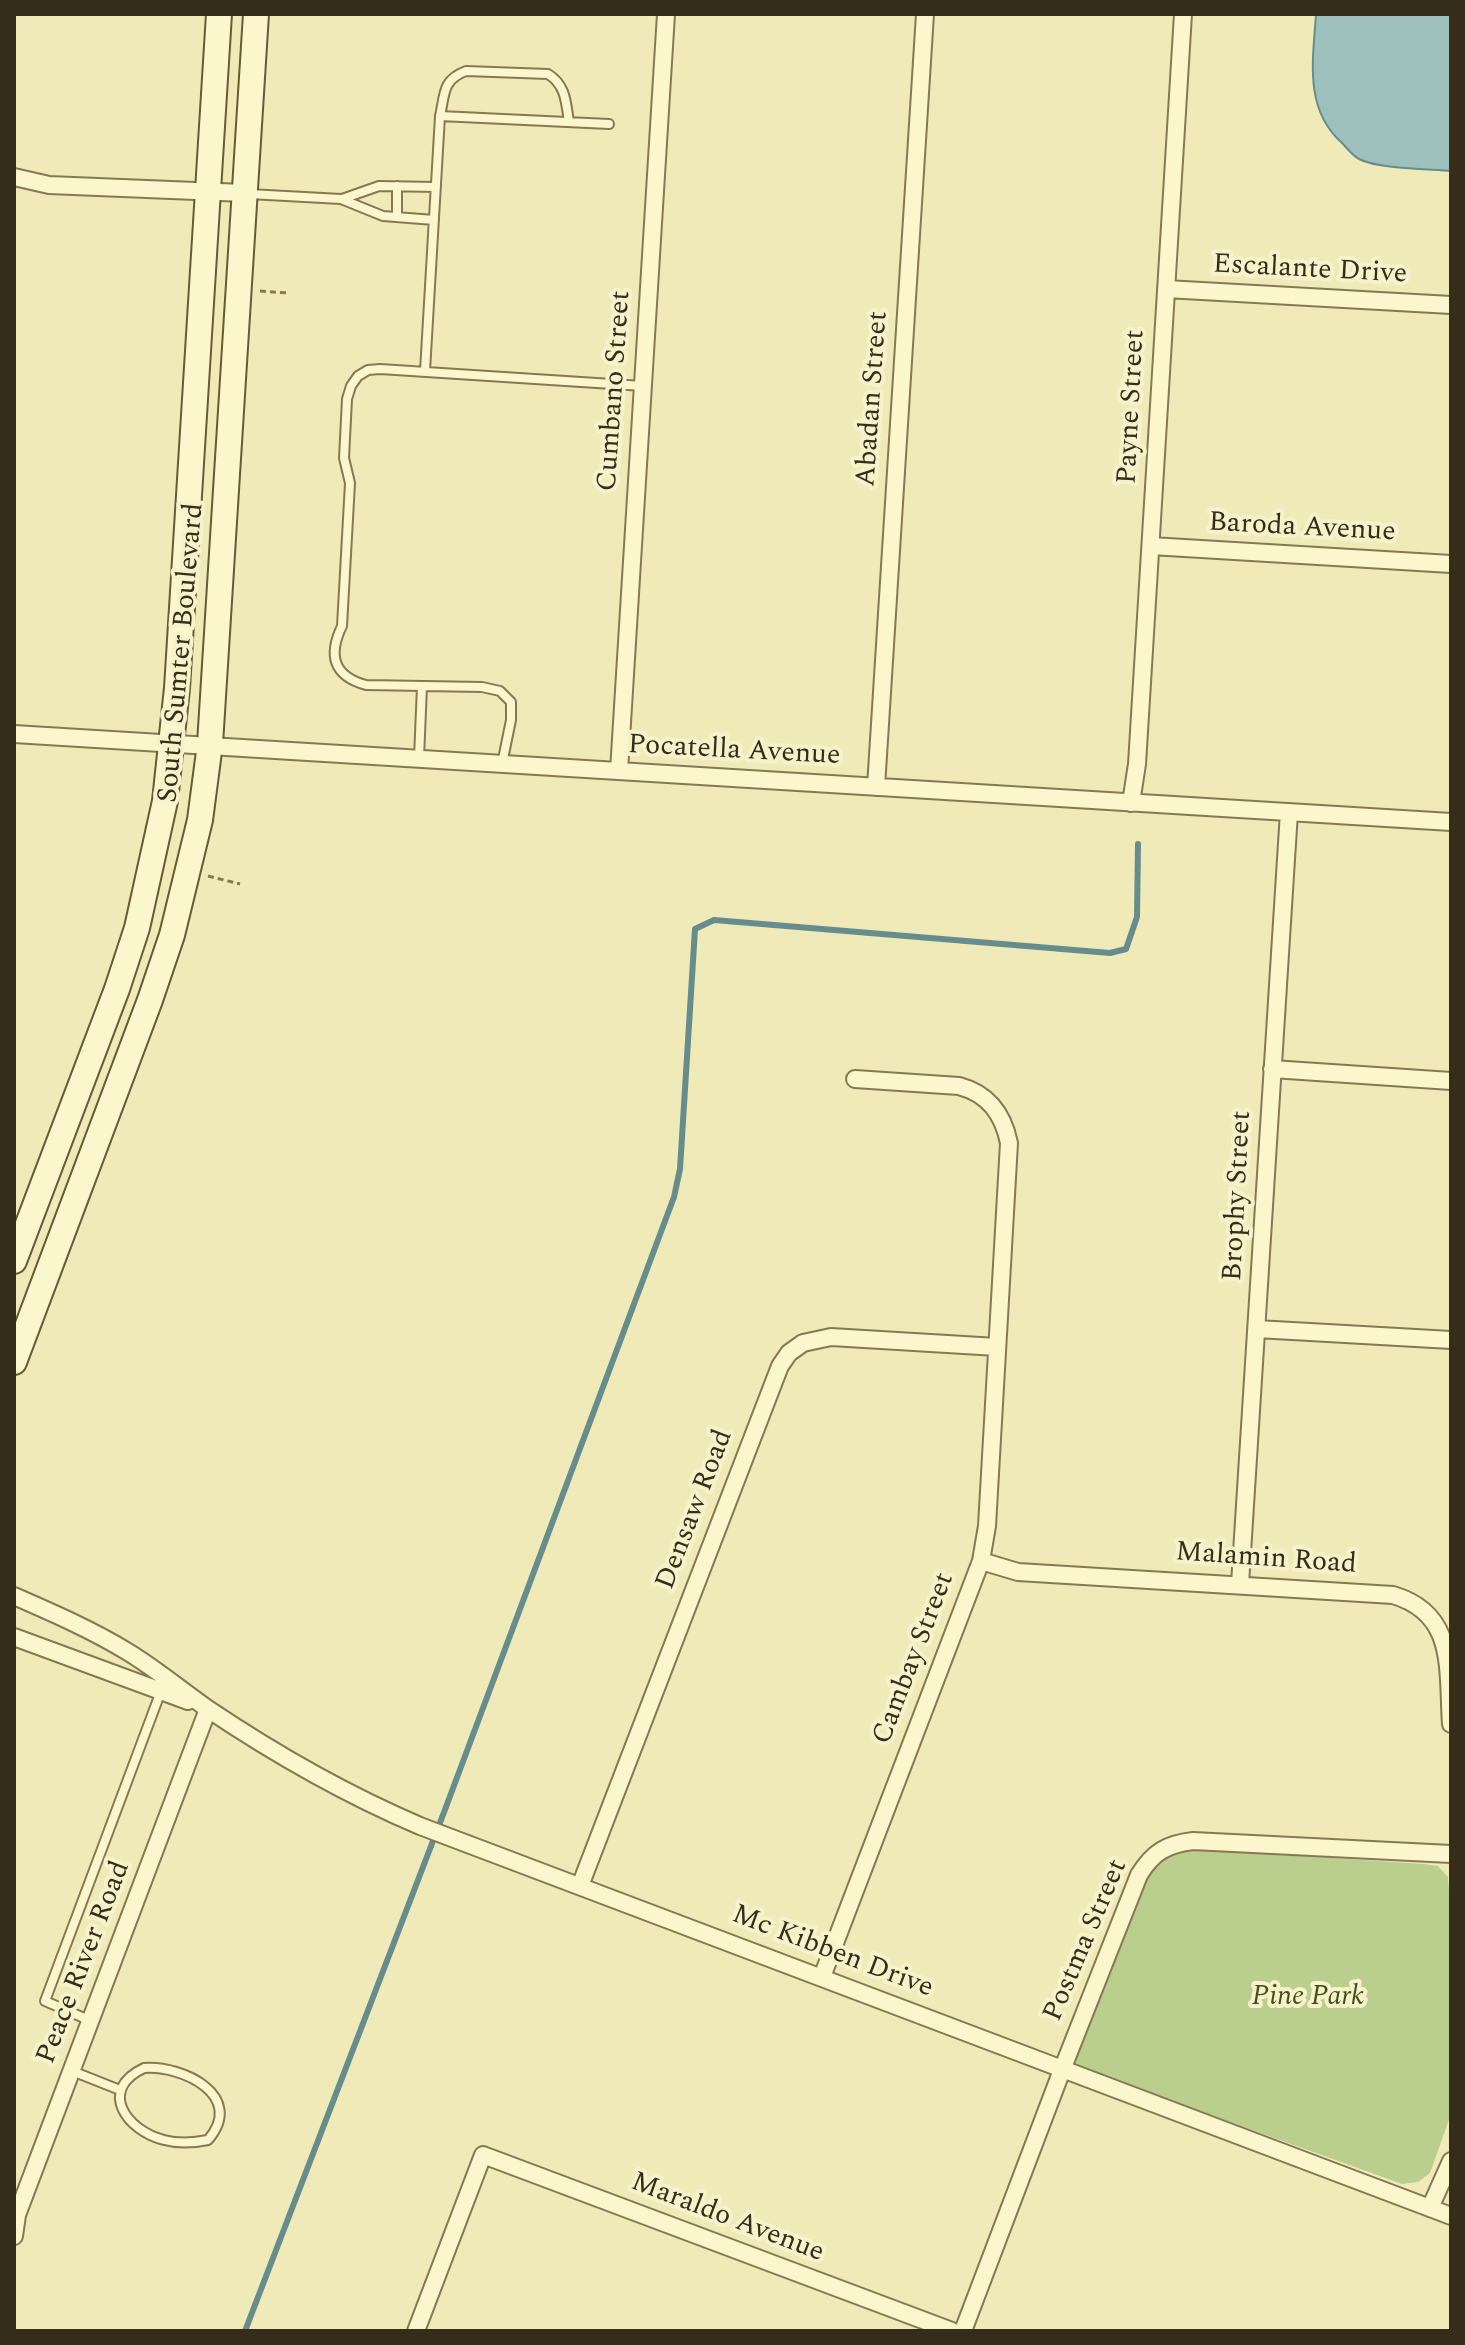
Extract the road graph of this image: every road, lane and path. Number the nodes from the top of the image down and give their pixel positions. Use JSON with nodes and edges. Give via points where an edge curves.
{"nodes":[{"id":1,"x":219,"y":14,"type":"edge"},
{"id":2,"x":256,"y":14,"type":"edge"},
{"id":3,"x":666,"y":14,"type":"edge"},
{"id":4,"x":925,"y":14,"type":"edge"},
{"id":5,"x":1183,"y":14,"type":"edge"},
{"id":6,"x":440,"y":116,"type":"junction"},
{"id":7,"x":569,"y":122,"type":"junction"},
{"id":8,"x":609,"y":124,"type":"dead end"},
{"id":9,"x":14,"y":177,"type":"edge"},
{"id":10,"x":397,"y":186,"type":"junction"},
{"id":11,"x":436,"y":187,"type":"junction"},
{"id":12,"x":208,"y":192,"type":"junction"},
{"id":13,"x":244,"y":193,"type":"junction"},
{"id":14,"x":341,"y":199,"type":"junction"},
{"id":15,"x":397,"y":217,"type":"junction"},
{"id":16,"x":434,"y":220,"type":"junction"},
{"id":17,"x":1166,"y":289,"type":"junction"},
{"id":18,"x":239,"y":290,"type":"junction"},
{"id":19,"x":288,"y":293,"type":"dead end"},
{"id":20,"x":1451,"y":305,"type":"edge"},
{"id":21,"x":425,"y":371,"type":"junction"},
{"id":22,"x":643,"y":386,"type":"junction"},
{"id":23,"x":1151,"y":546,"type":"junction"},
{"id":24,"x":1451,"y":564,"type":"edge"},
{"id":25,"x":422,"y":686,"type":"junction"},
{"id":26,"x":14,"y":734,"type":"edge"},
{"id":27,"x":173,"y":742,"type":"junction"},
{"id":28,"x":210,"y":744,"type":"junction"},
{"id":29,"x":419,"y":758,"type":"junction"},
{"id":30,"x":502,"y":764,"type":"junction"},
{"id":31,"x":619,"y":771,"type":"junction"},
{"id":32,"x":876,"y":787,"type":"junction"},
{"id":33,"x":1131,"y":803,"type":"junction"},
{"id":34,"x":1289,"y":812,"type":"junction"},
{"id":35,"x":1451,"y":822,"type":"edge"},
{"id":36,"x":189,"y":872,"type":"junction"},
{"id":37,"x":240,"y":884,"type":"dead end"},
{"id":38,"x":1272,"y":1069,"type":"junction"},
{"id":39,"x":855,"y":1079,"type":"dead end"},
{"id":40,"x":1451,"y":1081,"type":"edge"},
{"id":41,"x":14,"y":1261,"type":"edge"},
{"id":42,"x":1257,"y":1329,"type":"junction"},
{"id":43,"x":1451,"y":1340,"type":"edge"},
{"id":44,"x":997,"y":1347,"type":"junction"},
{"id":45,"x":14,"y":1362,"type":"edge"},
{"id":46,"x":981,"y":1561,"type":"junction"},
{"id":47,"x":1240,"y":1584,"type":"junction"},
{"id":48,"x":14,"y":1596,"type":"edge"},
{"id":49,"x":14,"y":1637,"type":"edge"},
{"id":50,"x":161,"y":1691,"type":"junction"},
{"id":51,"x":208,"y":1709,"type":"junction"},
{"id":52,"x":1451,"y":1724,"type":"edge"},
{"id":53,"x":1451,"y":1854,"type":"edge"},
{"id":54,"x":580,"y":1886,"type":"junction"},
{"id":55,"x":822,"y":1977,"type":"junction"},
{"id":56,"x":91,"y":2021,"type":"junction"},
{"id":57,"x":1062,"y":2070,"type":"junction"},
{"id":58,"x":72,"y":2071,"type":"junction"},
{"id":59,"x":120,"y":2090,"type":"junction"},
{"id":60,"x":1451,"y":2161,"type":"edge"},
{"id":61,"x":1430,"y":2208,"type":"junction"},
{"id":62,"x":1451,"y":2216,"type":"edge"},
{"id":63,"x":14,"y":2236,"type":"edge"},
{"id":64,"x":416,"y":2331,"type":"edge"},
{"id":65,"x":952,"y":2331,"type":"edge"},
{"id":66,"x":963,"y":2331,"type":"edge"}],
"edges":[{"from":1,"to":12,"type":"main road","name":"South Sumter Boulevard"},
{"from":2,"to":13,"type":"main road","name":"South Sumter Boulevard"},
{"from":3,"to":22,"type":"street","name":"Cumbano Street"},
{"from":4,"to":32,"type":"street","name":"Abadan Street"},
{"from":5,"to":17,"type":"street","name":"Payne Street"},
{"from":6,"to":7,"type":"lane"},
{"from":6,"to":7,"type":"lane","via":[[447,83],[454,75],[548,74],[564,91]]},
{"from":6,"to":11,"type":"lane"},
{"from":7,"to":8,"type":"lane"},
{"from":9,"to":12,"type":"street","via":[[49,185]]},
{"from":10,"to":11,"type":"lane"},
{"from":10,"to":14,"type":"lane","via":[[379,186]]},
{"from":10,"to":15,"type":"lane"},
{"from":11,"to":16,"type":"lane"},
{"from":12,"to":13,"type":"street"},
{"from":12,"to":27,"type":"main road","name":"South Sumter Boulevard"},
{"from":13,"to":14,"type":"lane"},
{"from":13,"to":18,"type":"main road","name":"South Sumter Boulevard"},
{"from":14,"to":15,"type":"lane"},
{"from":15,"to":16,"type":"lane"},
{"from":16,"to":21,"type":"lane"},
{"from":17,"to":20,"type":"street","name":"Escalante Drive"},
{"from":17,"to":23,"type":"street","name":"Payne Street"},
{"from":18,"to":19,"type":"path"},
{"from":18,"to":28,"type":"main road","name":"South Sumter Boulevard"},
{"from":21,"to":22,"type":"lane"},
{"from":21,"to":25,"type":"lane","via":[[368,370],[351,386],[344,458],[350,483],[342,626],[334,648],[337,667],[354,682]]},
{"from":22,"to":31,"type":"street","name":"Cumbano Street"},
{"from":23,"to":24,"type":"street","name":"Baroda Avenue"},
{"from":23,"to":33,"type":"street","name":"Payne Street"},
{"from":25,"to":29,"type":"lane"},
{"from":25,"to":30,"type":"lane","via":[[500,691],[511,702]]},
{"from":26,"to":27,"type":"street","name":"Pocatella Avenue"},
{"from":27,"to":28,"type":"street","name":"Pocatella Avenue"},
{"from":27,"to":41,"type":"main road","name":"South Sumter Boulevard","via":[[137,928]]},
{"from":28,"to":29,"type":"street","name":"Pocatella Avenue"},
{"from":28,"to":36,"type":"main road","name":"South Sumter Boulevard"},
{"from":29,"to":30,"type":"street","name":"Pocatella Avenue"},
{"from":30,"to":31,"type":"street","name":"Pocatella Avenue"},
{"from":31,"to":32,"type":"street","name":"Pocatella Avenue"},
{"from":32,"to":33,"type":"street","name":"Pocatella Avenue"},
{"from":33,"to":34,"type":"street","name":"Pocatella Avenue"},
{"from":34,"to":35,"type":"street","name":"Pocatella Avenue"},
{"from":34,"to":38,"type":"street","name":"Brophy Street"},
{"from":36,"to":37,"type":"path"},
{"from":36,"to":45,"type":"main road","name":"South Sumter Boulevard","via":[[150,1000]]},
{"from":38,"to":40,"type":"street"},
{"from":38,"to":42,"type":"street","name":"Brophy Street"},
{"from":39,"to":44,"type":"street","name":"Cambay Street","via":[[959,1086],[996,1108],[1009,1143]]},
{"from":42,"to":43,"type":"street"},
{"from":42,"to":47,"type":"street","name":"Brophy Street"},
{"from":44,"to":46,"type":"street","name":"Cambay Street"},
{"from":44,"to":54,"type":"street","name":"Densaw Road","via":[[831,1337],[803,1343],[789,1353]]},
{"from":46,"to":47,"type":"street","name":"Malamin Road","via":[[1018,1572]]},
{"from":46,"to":55,"type":"street","name":"Cambay Street"},
{"from":47,"to":52,"type":"street","name":"Malamin Road","via":[[1393,1595],[1423,1608],[1441,1631],[1446,1648]]},
{"from":48,"to":51,"type":"street","name":"Mc Kibben Drive","via":[[131,1653]]},
{"from":49,"to":50,"type":"street","name":"Mc Kibben Drive"},
{"from":50,"to":51,"type":"street","name":"Mc Kibben Drive"},
{"from":50,"to":56,"type":"lane","via":[[45,2001]]},
{"from":51,"to":54,"type":"street","name":"Mc Kibben Drive","via":[[313,1776],[370,1805]]},
{"from":51,"to":56,"type":"street","name":"Peace River Road"},
{"from":53,"to":57,"type":"street","name":"Postma Street","via":[[1193,1841],[1160,1849],[1139,1875]]},
{"from":54,"to":55,"type":"street","name":"Mc Kibben Drive"},
{"from":55,"to":57,"type":"street","name":"Mc Kibben Drive"},
{"from":56,"to":58,"type":"street","name":"Peace River Road"},
{"from":57,"to":61,"type":"street","name":"Mc Kibben Drive"},
{"from":57,"to":66,"type":"street","name":"Postma Street"},
{"from":58,"to":59,"type":"lane"},
{"from":58,"to":63,"type":"street","name":"Peace River Road","via":[[17,2215]]},
{"from":59,"to":59,"type":"lane","via":[[129,2119],[162,2140],[208,2140],[218,2129],[218,2104],[190,2076],[144,2068],[132,2073]]},
{"from":60,"to":61,"type":"street"},
{"from":61,"to":62,"type":"street","name":"Mc Kibben Drive"},
{"from":64,"to":65,"type":"street","name":"Maraldo Avenue","via":[[483,2155]]}]}
